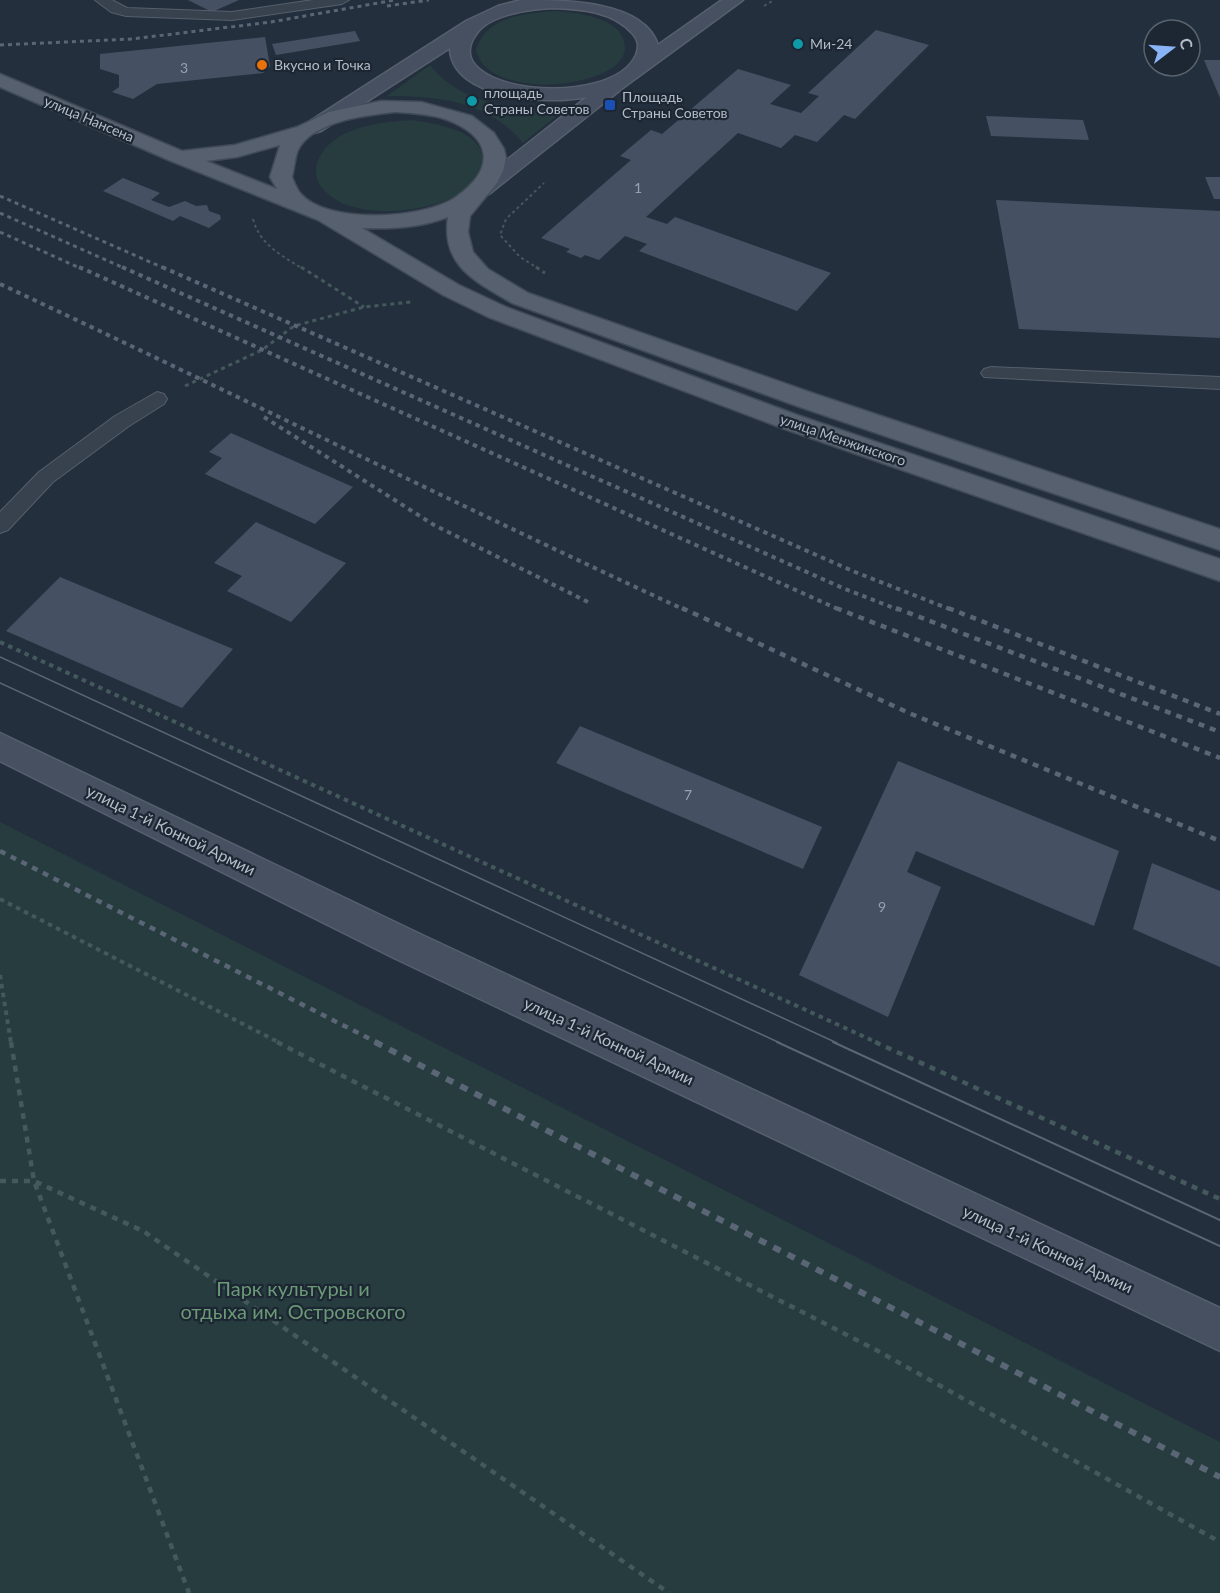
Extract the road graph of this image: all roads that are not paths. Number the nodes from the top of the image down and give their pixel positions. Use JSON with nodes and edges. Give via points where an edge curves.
{"nodes":[{"id":1,"x":102,"y":0,"type":"edge"},
{"id":2,"x":342,"y":0,"type":"edge"},
{"id":3,"x":518,"y":0,"type":"edge"},
{"id":4,"x":734,"y":0,"type":"edge"},
{"id":5,"x":556,"y":1,"type":"edge"},
{"id":6,"x":645,"y":11,"type":"dead end"},
{"id":7,"x":493,"y":14,"type":"junction"},
{"id":8,"x":473,"y":25,"type":"junction"},
{"id":9,"x":644,"y":33,"type":"junction"},
{"id":10,"x":641,"y":65,"type":"junction"},
{"id":11,"x":0,"y":80,"type":"edge"},
{"id":12,"x":617,"y":83,"type":"junction"},
{"id":13,"x":311,"y":129,"type":"junction"},
{"id":14,"x":178,"y":157,"type":"junction"},
{"id":15,"x":478,"y":192,"type":"junction"},
{"id":16,"x":322,"y":215,"type":"junction"},
{"id":17,"x":991,"y":373,"type":"dead end"},
{"id":18,"x":1220,"y":383,"type":"edge"},
{"id":19,"x":157,"y":399,"type":"road end"},
{"id":20,"x":0,"y":525,"type":"edge"},
{"id":21,"x":1220,"y":540,"type":"edge"},
{"id":22,"x":1220,"y":570,"type":"edge"},
{"id":23,"x":0,"y":746,"type":"edge"},
{"id":24,"x":1220,"y":1330,"type":"edge"}],
"edges":[{"from":1,"to":2,"type":"lane","via":[[126,12],[232,16]]},
{"from":3,"to":7,"type":"main road"},
{"from":4,"to":10,"type":"main road"},
{"from":5,"to":7,"type":"main road"},
{"from":5,"to":9,"type":"main road","via":[[616,13]]},
{"from":6,"to":9,"type":"main road"},
{"from":7,"to":8,"type":"main road"},
{"from":8,"to":12,"type":"main road","via":[[460,44],[460,57],[469,71],[491,85],[548,96]]},
{"from":8,"to":13,"type":"main road"},
{"from":9,"to":10,"type":"main road","via":[[648,46]]},
{"from":10,"to":12,"type":"main road"},
{"from":11,"to":14,"type":"main road","name":"улица Нансена"},
{"from":12,"to":15,"type":"main road"},
{"from":13,"to":14,"type":"main road","via":[[237,151]]},
{"from":13,"to":15,"type":"main road","via":[[334,118],[379,108],[428,109],[455,116],[479,129],[493,147],[493,173]]},
{"from":13,"to":16,"type":"main road","via":[[290,147],[281,163],[281,178],[286,190],[300,204]]},
{"from":14,"to":16,"type":"main road","name":"улица Нансена"},
{"from":15,"to":16,"type":"main road","via":[[441,213],[417,220],[373,224]]},
{"from":15,"to":21,"type":"main road","name":"улица Менжинского","via":[[459,215],[457,232],[462,254],[480,274],[520,298]]},
{"from":16,"to":22,"type":"main road","name":"улица Менжинского","via":[[451,290],[497,312],[791,422]]},
{"from":17,"to":18,"type":"lane"},
{"from":19,"to":20,"type":"lane","via":[[46,477]]},
{"from":23,"to":24,"type":"main road","name":"улица 1-й Конной Армии","via":[[407,946]]}]}
